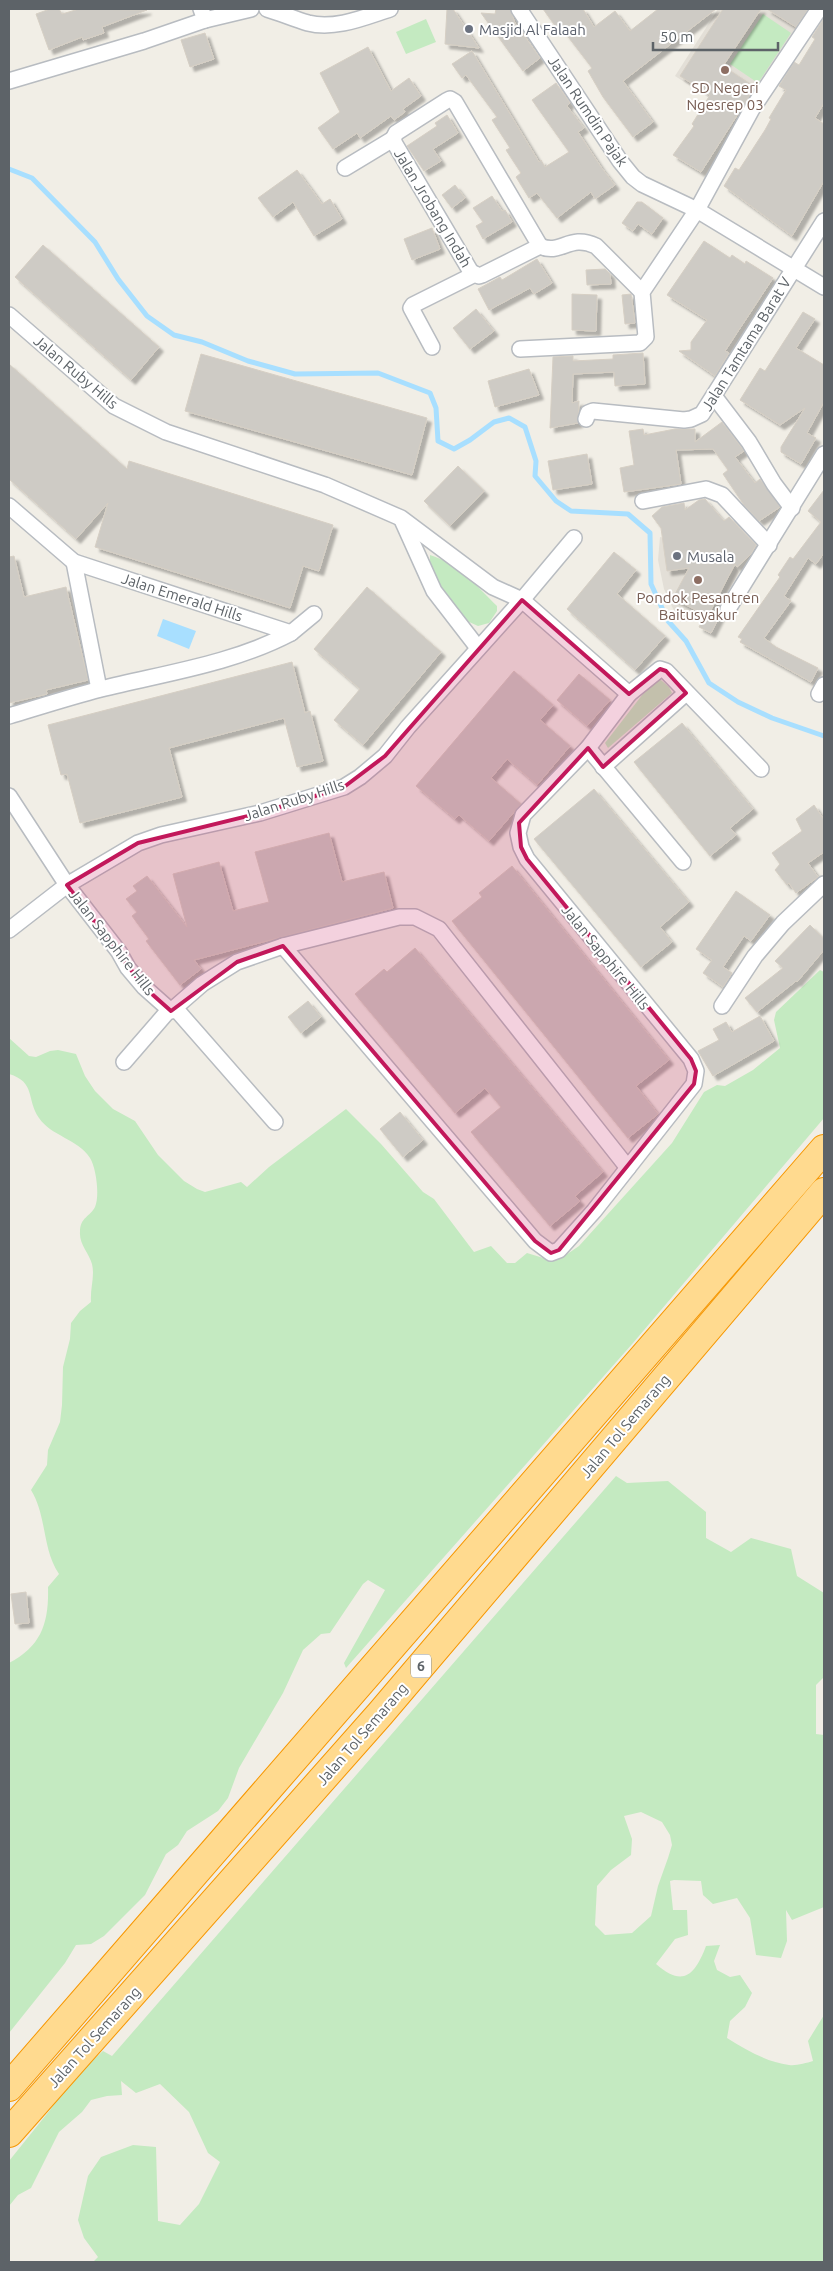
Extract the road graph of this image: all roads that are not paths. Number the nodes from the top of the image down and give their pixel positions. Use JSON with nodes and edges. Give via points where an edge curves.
{"nodes":[{"id":1,"x":251,"y":9,"type":"edge"},
{"id":2,"x":268,"y":9,"type":"edge"},
{"id":3,"x":390,"y":9,"type":"edge"},
{"id":4,"x":519,"y":9,"type":"edge"},
{"id":5,"x":819,"y":9,"type":"edge"},
{"id":6,"x":203,"y":14,"type":"edge"},
{"id":7,"x":9,"y":81,"type":"edge"},
{"id":8,"x":393,"y":139,"type":"junction"},
{"id":9,"x":345,"y":168,"type":"dead end"},
{"id":10,"x":697,"y":210,"type":"junction"},
{"id":11,"x":824,"y":221,"type":"edge"},
{"id":12,"x":540,"y":246,"type":"junction"},
{"id":13,"x":794,"y":268,"type":"junction"},
{"id":14,"x":474,"y":274,"type":"junction"},
{"id":15,"x":824,"y":288,"type":"edge"},
{"id":16,"x":642,"y":292,"type":"junction"},
{"id":17,"x":9,"y":315,"type":"edge"},
{"id":18,"x":432,"y":347,"type":"dead end"},
{"id":19,"x":520,"y":349,"type":"dead end"},
{"id":20,"x":714,"y":396,"type":"junction"},
{"id":21,"x":586,"y":419,"type":"dead end"},
{"id":22,"x":824,"y":454,"type":"edge"},
{"id":23,"x":643,"y":501,"type":"dead end"},
{"id":24,"x":9,"y":506,"type":"edge"},
{"id":25,"x":792,"y":508,"type":"junction"},
{"id":26,"x":401,"y":518,"type":"junction"},
{"id":27,"x":574,"y":538,"type":"dead end"},
{"id":28,"x":769,"y":545,"type":"junction"},
{"id":29,"x":74,"y":562,"type":"junction"},
{"id":30,"x":522,"y":600,"type":"junction"},
{"id":31,"x":728,"y":609,"type":"dead end"},
{"id":32,"x":314,"y":614,"type":"dead end"},
{"id":33,"x":291,"y":632,"type":"junction"},
{"id":34,"x":478,"y":648,"type":"junction"},
{"id":35,"x":99,"y":689,"type":"junction"},
{"id":36,"x":686,"y":693,"type":"junction"},
{"id":37,"x":629,"y":694,"type":"junction"},
{"id":38,"x":9,"y":716,"type":"edge"},
{"id":39,"x":588,"y":748,"type":"junction"},
{"id":40,"x":603,"y":767,"type":"junction"},
{"id":41,"x":761,"y":769,"type":"dead end"},
{"id":42,"x":9,"y":796,"type":"edge"},
{"id":43,"x":683,"y":862,"type":"dead end"},
{"id":44,"x":824,"y":884,"type":"edge"},
{"id":45,"x":67,"y":885,"type":"junction"},
{"id":46,"x":9,"y":930,"type":"edge"},
{"id":47,"x":284,"y":946,"type":"junction"},
{"id":48,"x":722,"y":1006,"type":"dead end"},
{"id":49,"x":172,"y":1009,"type":"junction"},
{"id":50,"x":124,"y":1062,"type":"dead end"},
{"id":51,"x":275,"y":1122,"type":"dead end"},
{"id":52,"x":824,"y":1149,"type":"edge"},
{"id":53,"x":628,"y":1168,"type":"junction"},
{"id":54,"x":824,"y":1192,"type":"edge"},
{"id":55,"x":9,"y":2087,"type":"edge"},
{"id":56,"x":9,"y":2133,"type":"edge"}],
"edges":[{"from":1,"to":6,"type":"street"},
{"from":2,"to":3,"type":"street","via":[[309,23],[327,24],[356,20]]},
{"from":4,"to":10,"type":"street","name":"Jalan Rumdin Pajak","via":[[633,177]]},
{"from":5,"to":10,"type":"street","via":[[752,109]]},
{"from":6,"to":7,"type":"street","via":[[144,41]]},
{"from":8,"to":9,"type":"street"},
{"from":8,"to":12,"type":"street","name":"Jalan Jrobang Indah","via":[[396,133],[450,99],[455,102]]},
{"from":8,"to":14,"type":"street","name":"Jalan Jrobang Indah"},
{"from":10,"to":13,"type":"street","name":"Jalan Rumdin Pajak"},
{"from":10,"to":16,"type":"street"},
{"from":11,"to":13,"type":"street","name":"Jalan Tamtama Barat V"},
{"from":12,"to":14,"type":"street","name":"Jalan Jrobang Indah","via":[[482,275]]},
{"from":12,"to":16,"type":"street","via":[[552,249],[578,240],[587,241]]},
{"from":13,"to":15,"type":"street","name":"Jalan Rumdin Pajak"},
{"from":13,"to":20,"type":"street","name":"Jalan Tamtama Barat V"},
{"from":14,"to":18,"type":"street","via":[[411,308]]},
{"from":16,"to":19,"type":"street","via":[[646,337],[642,342]]},
{"from":17,"to":26,"type":"street","name":"Jalan Ruby Hills","via":[[114,406],[166,432],[325,485]]},
{"from":20,"to":21,"type":"street","name":"Jalan Tamtama Barat V","via":[[706,410],[691,419],[592,411]]},
{"from":20,"to":25,"type":"street"},
{"from":22,"to":25,"type":"street"},
{"from":23,"to":28,"type":"street","via":[[712,490],[722,495]]},
{"from":24,"to":29,"type":"street","name":"Jalan Emerald Hills"},
{"from":25,"to":28,"type":"street"},
{"from":26,"to":30,"type":"street","name":"Jalan Ruby Hills","via":[[493,587]]},
{"from":26,"to":34,"type":"street","via":[[434,591]]},
{"from":27,"to":30,"type":"street","name":"Jalan Ruby Hills"},
{"from":28,"to":31,"type":"street"},
{"from":29,"to":33,"type":"street","name":"Jalan Emerald Hills"},
{"from":29,"to":35,"type":"street"},
{"from":30,"to":34,"type":"street","name":"Jalan Ruby Hills"},
{"from":30,"to":37,"type":"street"},
{"from":32,"to":33,"type":"street"},
{"from":33,"to":35,"type":"street","via":[[252,650],[186,670]]},
{"from":34,"to":45,"type":"street","name":"Jalan Ruby Hills","via":[[385,756],[344,787],[260,813],[138,843]]},
{"from":35,"to":38,"type":"street"},
{"from":36,"to":37,"type":"street","name":"Jalan Sapphire Hills","via":[[666,671],[660,669]]},
{"from":36,"to":40,"type":"street"},
{"from":36,"to":41,"type":"street","name":"Jalan Sapphire Hills"},
{"from":37,"to":39,"type":"street","name":"Jalan Sapphire Hills"},
{"from":39,"to":40,"type":"street"},
{"from":39,"to":53,"type":"street","name":"Jalan Sapphire Hills","via":[[523,815],[518,833],[526,859],[692,1059],[696,1071],[694,1084]]},
{"from":40,"to":43,"type":"street"},
{"from":42,"to":45,"type":"street"},
{"from":44,"to":48,"type":"street","via":[[754,956]]},
{"from":45,"to":46,"type":"street","name":"Jalan Ruby Hills"},
{"from":45,"to":49,"type":"street","name":"Jalan Sapphire Hills","via":[[144,987]]},
{"from":47,"to":49,"type":"street","via":[[237,962],[202,984]]},
{"from":47,"to":53,"type":"street","via":[[399,917],[415,918],[439,929]]},
{"from":47,"to":53,"type":"street","name":"Jalan Sapphire Hills","via":[[478,1176],[544,1249],[551,1253],[559,1250]]},
{"from":49,"to":50,"type":"street"},
{"from":49,"to":51,"type":"street","name":"Jalan Sapphire Hills"},
{"from":52,"to":55,"type":"highway","name":"Jalan Tol Semarang","number":"6"},
{"from":54,"to":56,"type":"highway","name":"Jalan Tol Semarang","number":"6","via":[[380,1714]]}]}
